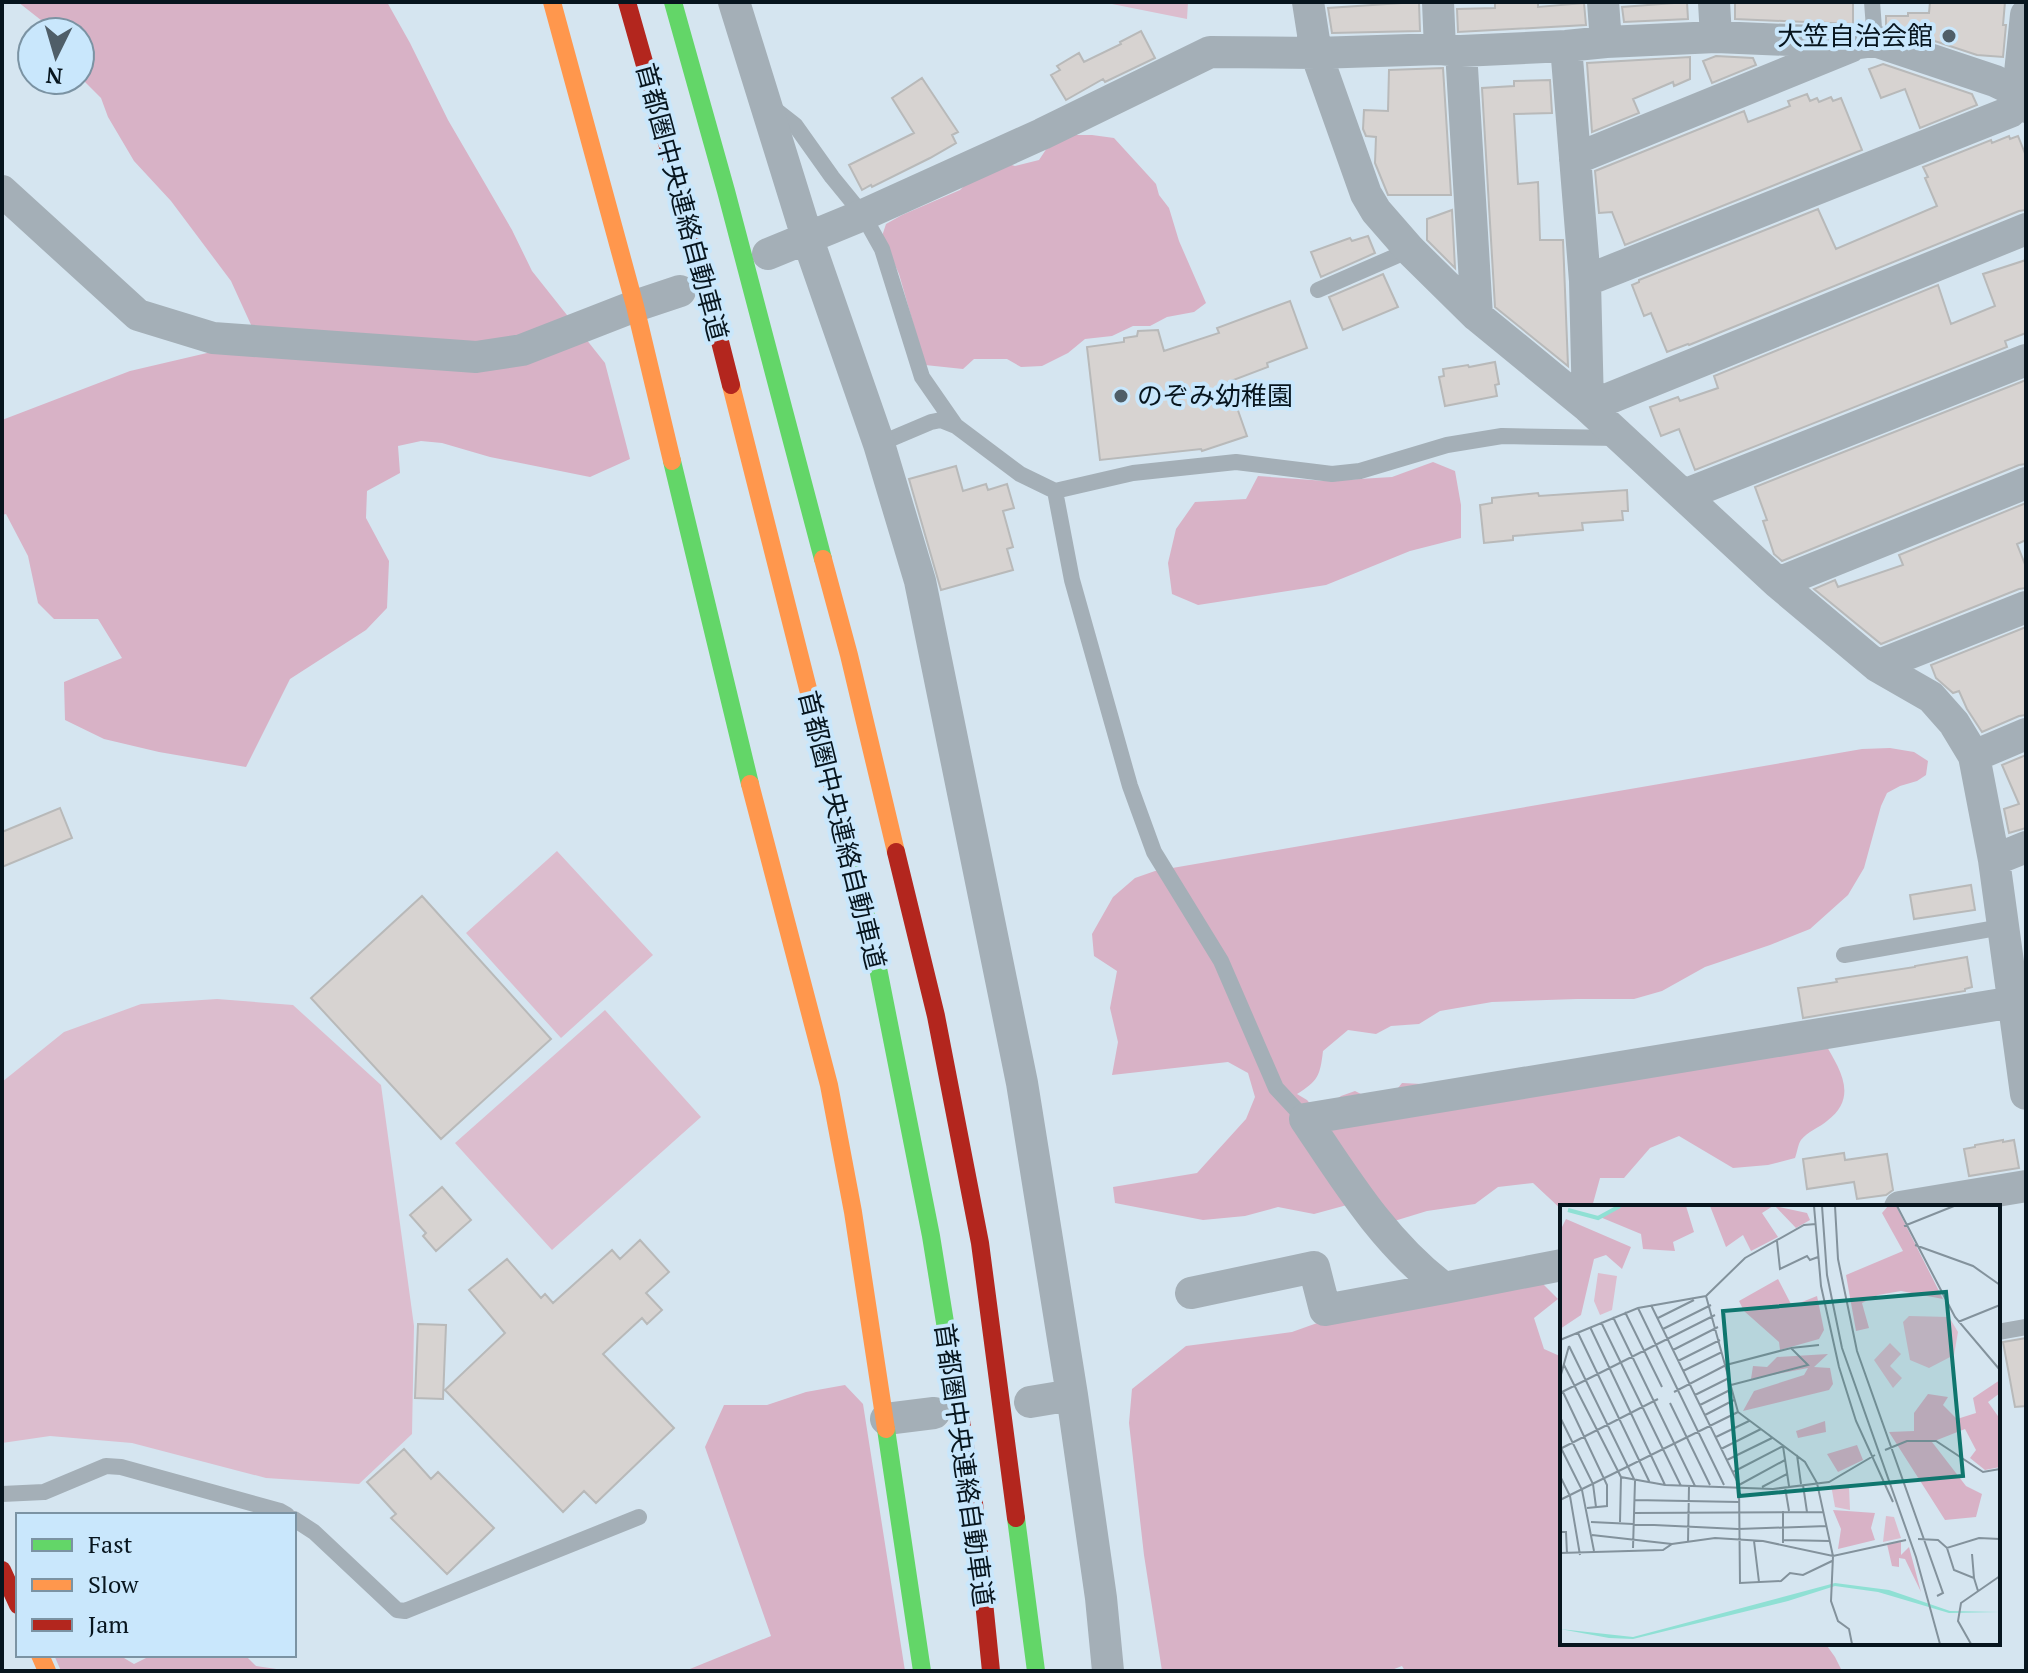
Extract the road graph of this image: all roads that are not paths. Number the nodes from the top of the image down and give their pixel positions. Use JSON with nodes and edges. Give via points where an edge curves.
{"nodes":[{"id":1,"x":552,"y":2,"type":"edge"},
{"id":2,"x":627,"y":2,"type":"edge"},
{"id":3,"x":673,"y":2,"type":"edge"},
{"id":4,"x":734,"y":2,"type":"edge"},
{"id":5,"x":1308,"y":2,"type":"edge"},
{"id":6,"x":1438,"y":2,"type":"edge"},
{"id":7,"x":1603,"y":2,"type":"edge"},
{"id":8,"x":1714,"y":2,"type":"edge"},
{"id":9,"x":1872,"y":2,"type":"edge"},
{"id":10,"x":2026,"y":15,"type":"edge"},
{"id":11,"x":1716,"y":37,"type":"junction"},
{"id":12,"x":1606,"y":42,"type":"junction"},
{"id":13,"x":1867,"y":42,"type":"junction"},
{"id":14,"x":1566,"y":46,"type":"junction"},
{"id":15,"x":1451,"y":50,"type":"junction"},
{"id":16,"x":1316,"y":53,"type":"junction"},
{"id":17,"x":2023,"y":97,"type":"edge"},
{"id":18,"x":766,"y":103,"type":"junction"},
{"id":19,"x":1575,"y":159,"type":"junction"},
{"id":20,"x":2,"y":191,"type":"edge"},
{"id":21,"x":863,"y":215,"type":"junction"},
{"id":22,"x":2026,"y":229,"type":"edge"},
{"id":23,"x":807,"y":237,"type":"junction"},
{"id":24,"x":1410,"y":250,"type":"junction"},
{"id":25,"x":768,"y":254,"type":"dead end"},
{"id":26,"x":1585,"y":281,"type":"junction"},
{"id":27,"x":1318,"y":290,"type":"dead end"},
{"id":28,"x":680,"y":291,"type":"dead end"},
{"id":29,"x":635,"y":306,"type":"junction"},
{"id":30,"x":1477,"y":316,"type":"junction"},
{"id":31,"x":2026,"y":360,"type":"edge"},
{"id":32,"x":1588,"y":407,"type":"junction"},
{"id":33,"x":956,"y":426,"type":"junction"},
{"id":34,"x":1621,"y":438,"type":"junction"},
{"id":35,"x":879,"y":444,"type":"junction"},
{"id":36,"x":2026,"y":483,"type":"edge"},
{"id":37,"x":1055,"y":491,"type":"junction"},
{"id":38,"x":1684,"y":495,"type":"junction"},
{"id":39,"x":1778,"y":583,"type":"junction"},
{"id":40,"x":2026,"y":607,"type":"edge"},
{"id":41,"x":1877,"y":666,"type":"junction"},
{"id":42,"x":2026,"y":734,"type":"edge"},
{"id":43,"x":1974,"y":756,"type":"junction"},
{"id":44,"x":2026,"y":847,"type":"edge"},
{"id":45,"x":1994,"y":860,"type":"junction"},
{"id":46,"x":2002,"y":927,"type":"junction"},
{"id":47,"x":1844,"y":955,"type":"dead end"},
{"id":48,"x":2016,"y":958,"type":"edge"},
{"id":49,"x":2014,"y":1002,"type":"junction"},
{"id":50,"x":2024,"y":1075,"type":"edge"},
{"id":51,"x":1305,"y":1119,"type":"junction"},
{"id":52,"x":2026,"y":1186,"type":"edge"},
{"id":53,"x":1912,"y":1205,"type":"edge"},
{"id":54,"x":1560,"y":1265,"type":"edge"},
{"id":55,"x":1444,"y":1288,"type":"junction"},
{"id":56,"x":1191,"y":1293,"type":"dead end"},
{"id":57,"x":2026,"y":1327,"type":"edge"},
{"id":58,"x":2000,"y":1332,"type":"edge"},
{"id":59,"x":1072,"y":1395,"type":"junction"},
{"id":60,"x":1030,"y":1402,"type":"dead end"},
{"id":61,"x":934,"y":1413,"type":"dead end"},
{"id":62,"x":886,"y":1419,"type":"junction"},
{"id":63,"x":2,"y":1494,"type":"edge"},
{"id":64,"x":284,"y":1513,"type":"edge"},
{"id":65,"x":639,"y":1517,"type":"dead end"},
{"id":66,"x":296,"y":1520,"type":"edge"},
{"id":67,"x":2,"y":1570,"type":"edge"},
{"id":68,"x":16,"y":1601,"type":"edge"},
{"id":69,"x":922,"y":1671,"type":"edge"},
{"id":70,"x":991,"y":1671,"type":"edge"},
{"id":71,"x":1036,"y":1671,"type":"edge"},
{"id":72,"x":1108,"y":1671,"type":"edge"}],
"edges":[{"from":1,"to":29,"type":"main road"},
{"from":2,"to":70,"type":"main road","name":"首都圏中央連絡自動車道","via":[[692,231],[873,943],[931,1236],[973,1493]]},
{"from":3,"to":71,"type":"main road","name":"首都圏中央連絡自動車道","via":[[849,655],[936,1016],[980,1243]]},
{"from":4,"to":18,"type":"street"},
{"from":5,"to":16,"type":"street"},
{"from":6,"to":15,"type":"street"},
{"from":7,"to":12,"type":"street"},
{"from":8,"to":11,"type":"street"},
{"from":9,"to":13,"type":"lane"},
{"from":10,"to":17,"type":"street"},
{"from":11,"to":12,"type":"street"},
{"from":11,"to":13,"type":"street"},
{"from":12,"to":14,"type":"street"},
{"from":13,"to":17,"type":"street","via":[[1995,81]]},
{"from":13,"to":19,"type":"street"},
{"from":14,"to":15,"type":"street"},
{"from":14,"to":19,"type":"street"},
{"from":15,"to":16,"type":"street"},
{"from":15,"to":30,"type":"street"},
{"from":16,"to":21,"type":"street","via":[[1210,52]]},
{"from":16,"to":24,"type":"street","via":[[1366,194]]},
{"from":17,"to":26,"type":"street","via":[[2010,112]]},
{"from":18,"to":21,"type":"lane","via":[[795,125]]},
{"from":18,"to":23,"type":"street"},
{"from":19,"to":26,"type":"street"},
{"from":20,"to":29,"type":"street","via":[[138,315],[213,338],[476,357],[522,350]]},
{"from":21,"to":23,"type":"street"},
{"from":21,"to":33,"type":"lane","via":[[882,249],[922,377]]},
{"from":22,"to":32,"type":"street"},
{"from":23,"to":25,"type":"street"},
{"from":23,"to":35,"type":"street"},
{"from":24,"to":27,"type":"lane"},
{"from":24,"to":30,"type":"street"},
{"from":26,"to":32,"type":"street"},
{"from":28,"to":29,"type":"street"},
{"from":29,"to":62,"type":"main road","via":[[729,702],[829,1085]]},
{"from":30,"to":32,"type":"street"},
{"from":31,"to":38,"type":"street"},
{"from":32,"to":34,"type":"street"},
{"from":33,"to":35,"type":"lane","via":[[931,422]]},
{"from":33,"to":37,"type":"lane","via":[[1020,474]]},
{"from":34,"to":37,"type":"lane","via":[[1502,436],[1447,445],[1360,471],[1332,474],[1236,462],[1133,473]]},
{"from":34,"to":38,"type":"street"},
{"from":35,"to":59,"type":"street","via":[[920,581],[1019,1067]]},
{"from":36,"to":39,"type":"street"},
{"from":37,"to":51,"type":"lane","via":[[1076,594],[1154,852],[1221,961],[1276,1088]]},
{"from":38,"to":39,"type":"street"},
{"from":39,"to":41,"type":"street"},
{"from":40,"to":41,"type":"street"},
{"from":41,"to":43,"type":"street","via":[[1931,697]]},
{"from":42,"to":43,"type":"street"},
{"from":43,"to":45,"type":"street"},
{"from":44,"to":45,"type":"street"},
{"from":45,"to":46,"type":"street"},
{"from":46,"to":47,"type":"lane"},
{"from":46,"to":48,"type":"street"},
{"from":48,"to":49,"type":"street"},
{"from":49,"to":50,"type":"street"},
{"from":49,"to":51,"type":"street"},
{"from":51,"to":55,"type":"street","via":[[1363,1206],[1406,1256]]},
{"from":52,"to":53,"type":"street"},
{"from":54,"to":55,"type":"street"},
{"from":55,"to":56,"type":"street","via":[[1325,1310],[1314,1267]]},
{"from":57,"to":58,"type":"lane"},
{"from":59,"to":60,"type":"street"},
{"from":59,"to":72,"type":"street"},
{"from":61,"to":62,"type":"street"},
{"from":62,"to":69,"type":"main road"},
{"from":63,"to":64,"type":"lane","via":[[44,1492],[106,1466],[121,1467]]},
{"from":65,"to":66,"type":"lane","via":[[405,1611],[397,1610]]},
{"from":67,"to":68,"type":"main road"}]}
